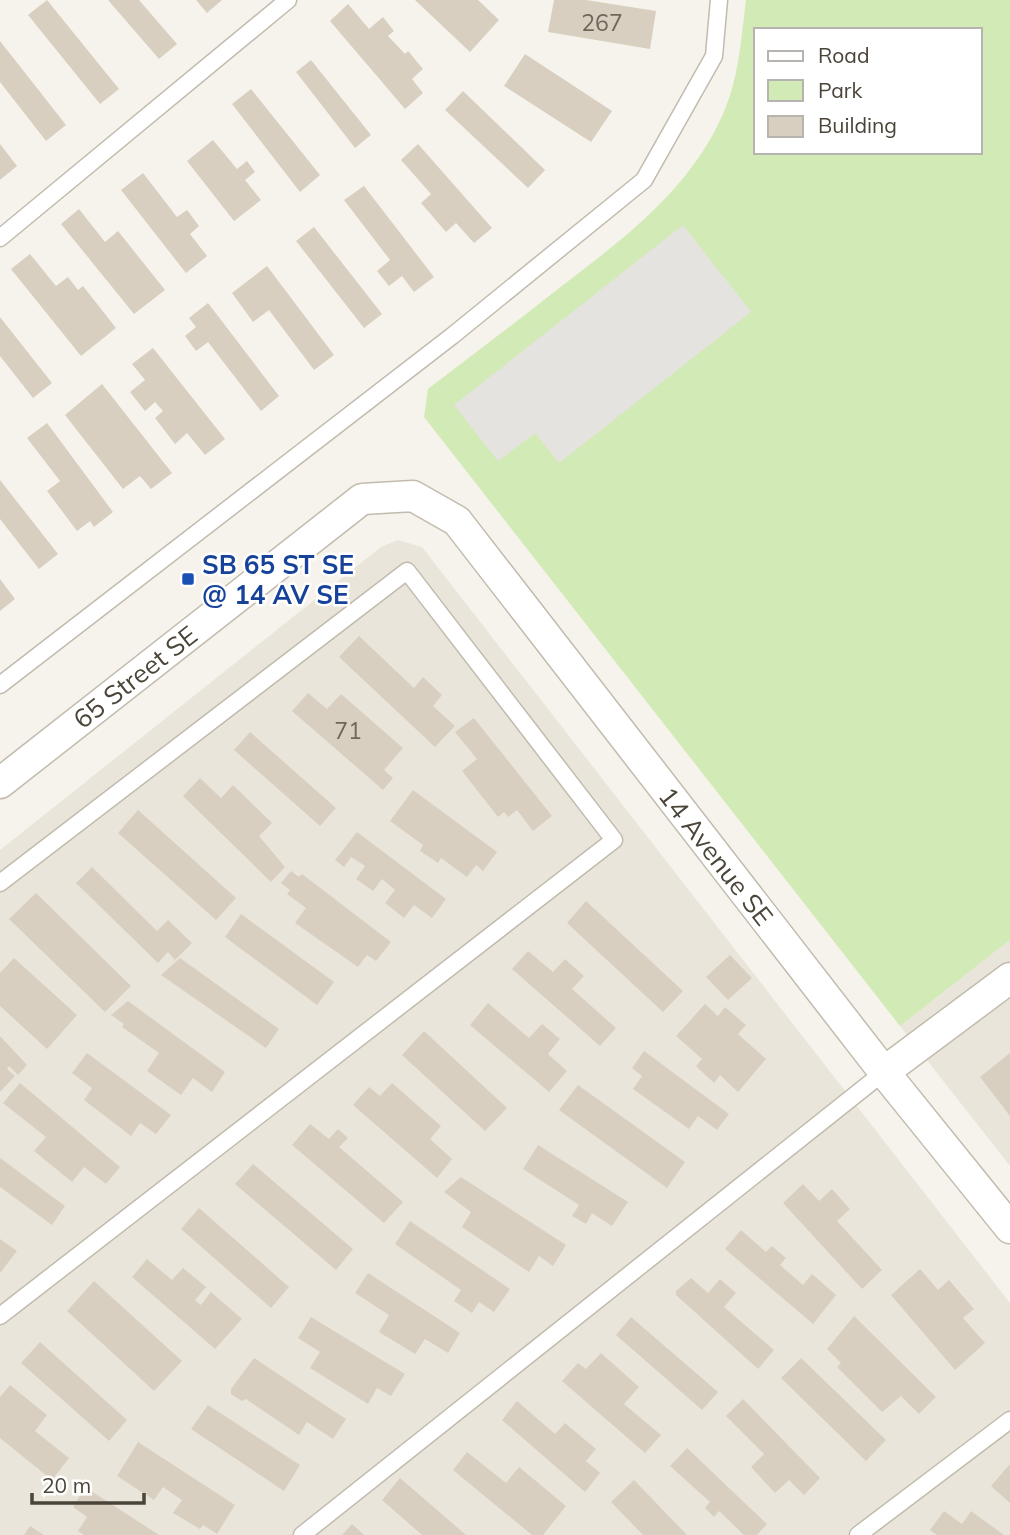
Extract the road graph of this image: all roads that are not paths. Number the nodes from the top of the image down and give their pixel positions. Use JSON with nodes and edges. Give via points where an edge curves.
{"nodes":[{"id":1,"x":288,"y":0,"type":"edge"},
{"id":2,"x":719,"y":0,"type":"edge"},
{"id":3,"x":0,"y":238,"type":"edge"},
{"id":4,"x":413,"y":496,"type":"joint"},
{"id":5,"x":0,"y":685,"type":"edge"},
{"id":6,"x":0,"y":783,"type":"edge"},
{"id":7,"x":0,"y":883,"type":"edge"},
{"id":8,"x":1010,"y":978,"type":"edge"},
{"id":9,"x":884,"y":1072,"type":"junction"},
{"id":10,"x":1010,"y":1228,"type":"edge"},
{"id":11,"x":0,"y":1316,"type":"edge"},
{"id":12,"x":1010,"y":1420,"type":"edge"},
{"id":13,"x":302,"y":1535,"type":"edge"},
{"id":14,"x":858,"y":1535,"type":"edge"}],
"edges":[{"from":1,"to":3,"type":"lane"},
{"from":2,"to":5,"type":"lane","via":[[713,56],[644,180],[441,344]]},
{"from":4,"to":6,"type":"street","name":"65 Street SE","via":[[362,499]]},
{"from":4,"to":9,"type":"street","name":"14 Avenue SE","via":[[457,521]]},
{"from":7,"to":11,"type":"lane","via":[[407,571],[614,840]]},
{"from":8,"to":9,"type":"street"},
{"from":9,"to":10,"type":"street","name":"14 Avenue SE"},
{"from":9,"to":13,"type":"lane"},
{"from":12,"to":14,"type":"lane"}]}
